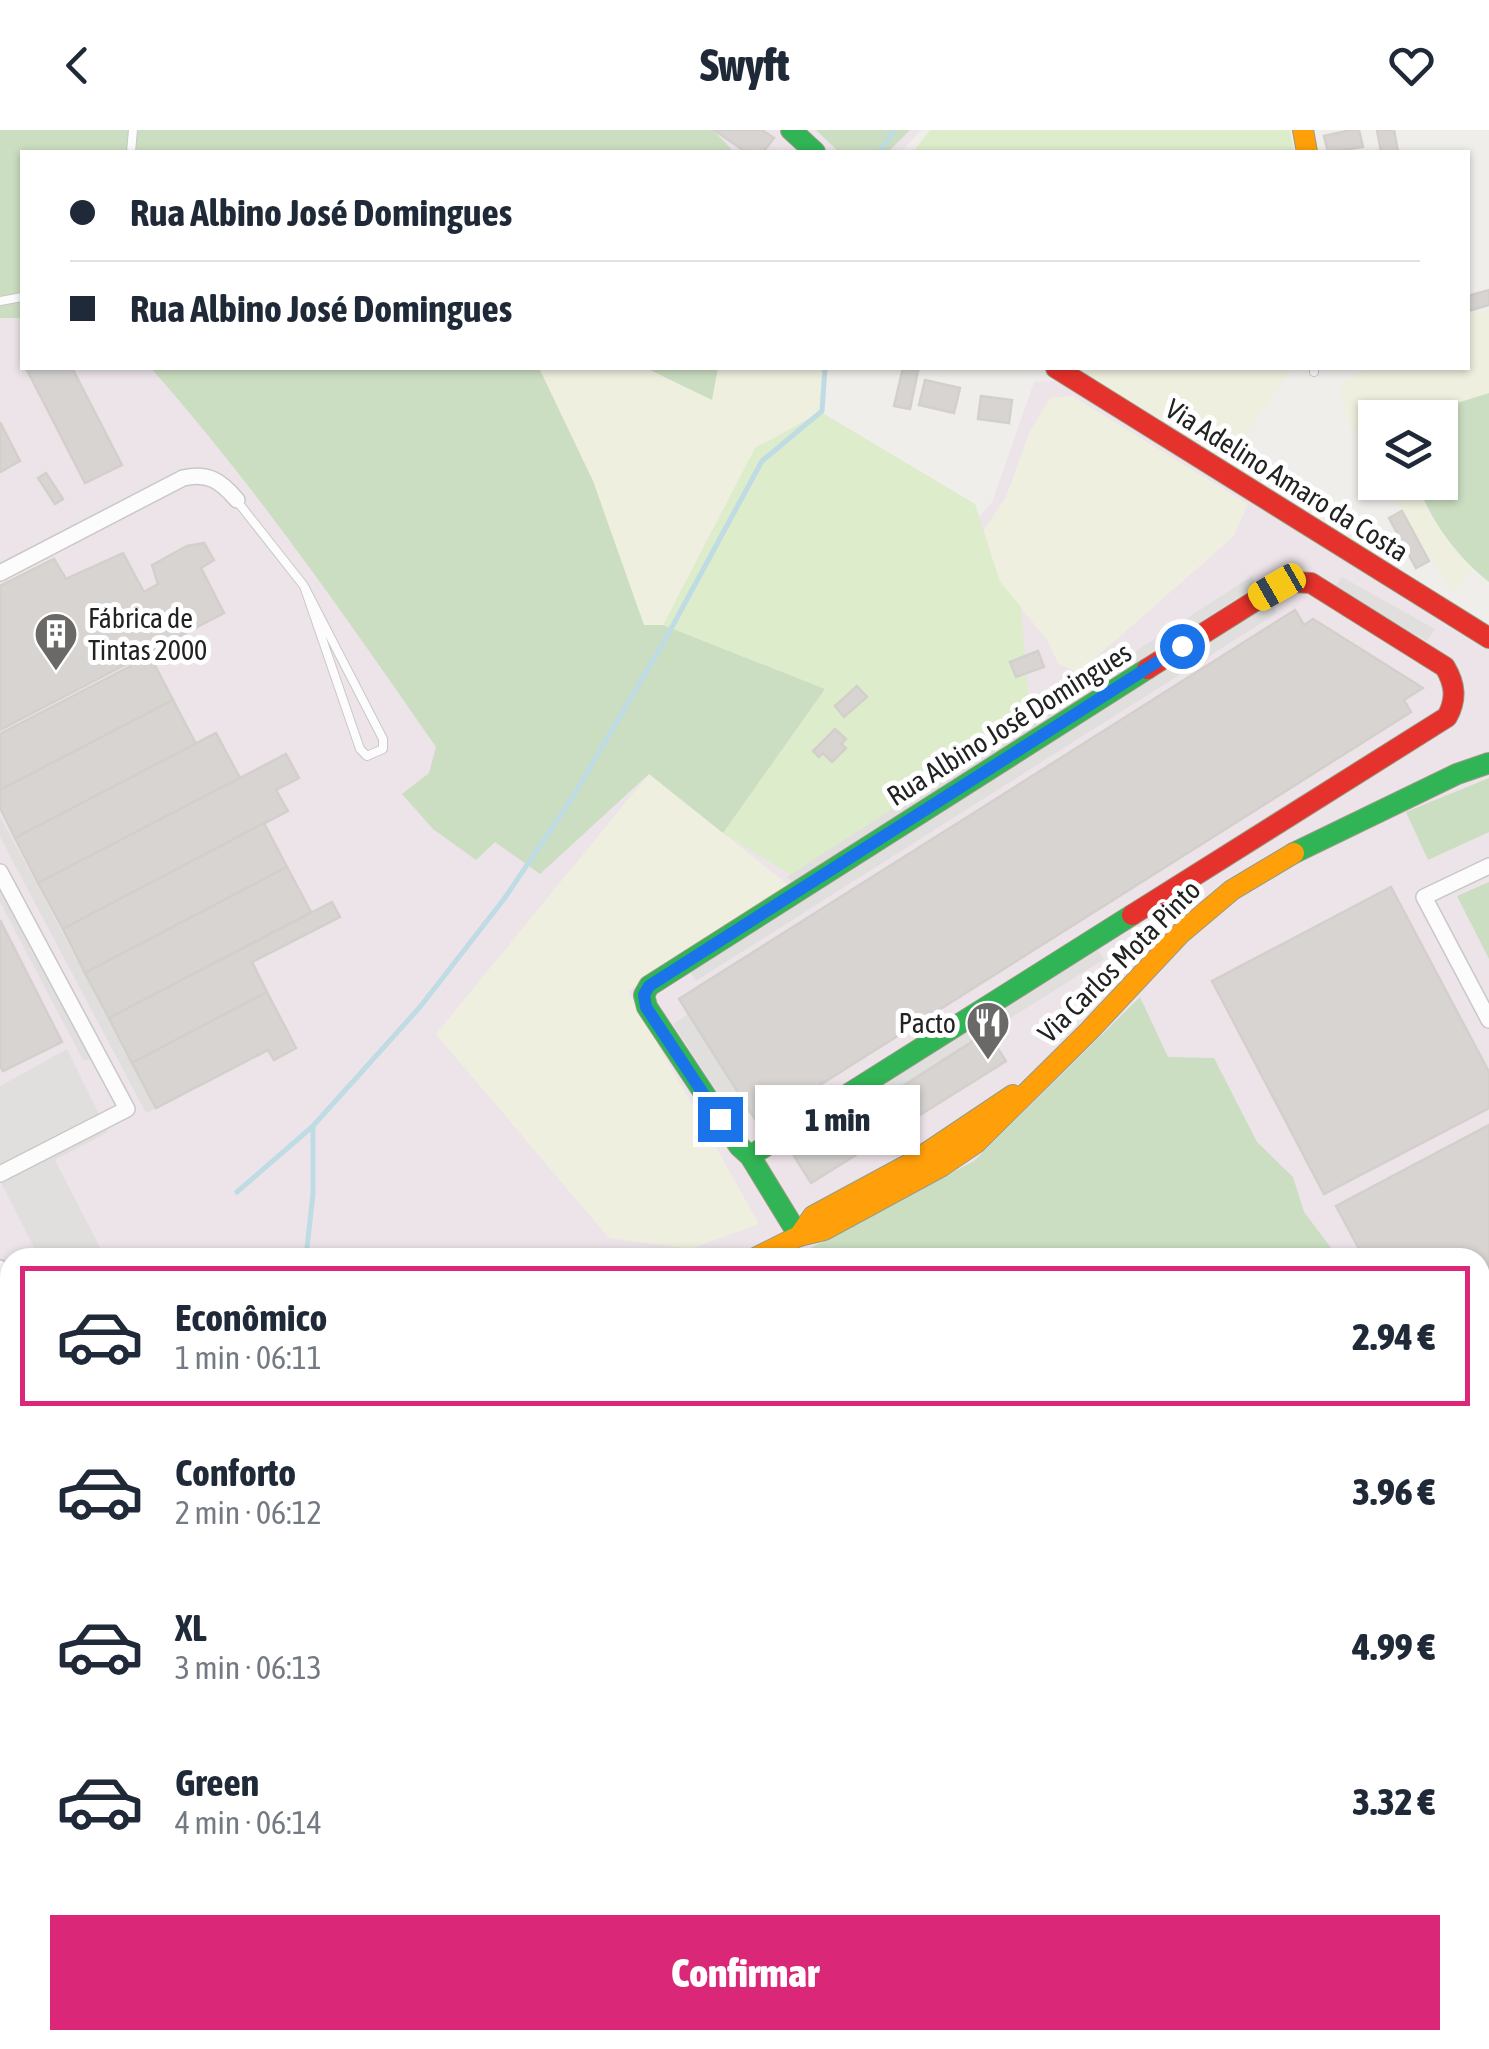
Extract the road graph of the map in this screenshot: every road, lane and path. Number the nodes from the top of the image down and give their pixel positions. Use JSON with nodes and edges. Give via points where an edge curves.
{"nodes":[{"id":1,"x":791,"y":130,"type":"edge"},
{"id":2,"x":813,"y":150,"type":"edge"},
{"id":3,"x":1059,"y":370,"type":"edge"},
{"id":4,"x":237,"y":500,"type":"joint"},
{"id":5,"x":0,"y":573,"type":"edge"},
{"id":6,"x":304,"y":586,"type":"junction"},
{"id":7,"x":1489,"y":638,"type":"edge"},
{"id":8,"x":1489,"y":748,"type":"edge"},
{"id":9,"x":1489,"y":763,"type":"edge"},
{"id":10,"x":1457,"y":774,"type":"junction"},
{"id":11,"x":1489,"y":866,"type":"edge"},
{"id":12,"x":0,"y":872,"type":"edge"},
{"id":13,"x":1489,"y":1020,"type":"edge"},
{"id":14,"x":750,"y":1156,"type":"junction"},
{"id":15,"x":0,"y":1174,"type":"edge"},
{"id":16,"x":799,"y":1236,"type":"junction"},
{"id":17,"x":775,"y":1248,"type":"edge"}],
"edges":[{"from":1,"to":2,"type":"street"},
{"from":3,"to":7,"type":"street","name":"Via Adelino Amaro da Costa"},
{"from":4,"to":5,"type":"street","via":[[213,479],[183,478]]},
{"from":4,"to":6,"type":"lane"},
{"from":6,"to":6,"type":"lane","via":[[360,749],[376,754],[383,740]]},
{"from":8,"to":10,"type":"street","name":"Via Carlos Mota Pinto"},
{"from":9,"to":10,"type":"street","name":"Via Carlos Mota Pinto"},
{"from":10,"to":16,"type":"street","name":"Via Carlos Mota Pinto","via":[[1232,890],[1036,1081],[913,1162],[813,1216]]},
{"from":11,"to":13,"type":"street","via":[[1424,897]]},
{"from":12,"to":15,"type":"street","via":[[126,1109]]},
{"from":14,"to":14,"type":"street","name":"Rua Albino José Domingues","via":[[1446,717],[1455,694],[1445,667],[1311,583],[1277,587],[649,986],[646,1007]]},
{"from":14,"to":16,"type":"street","name":"Rua Albino José Domingues"},
{"from":16,"to":17,"type":"street","name":"Via Carlos Mota Pinto"}]}
